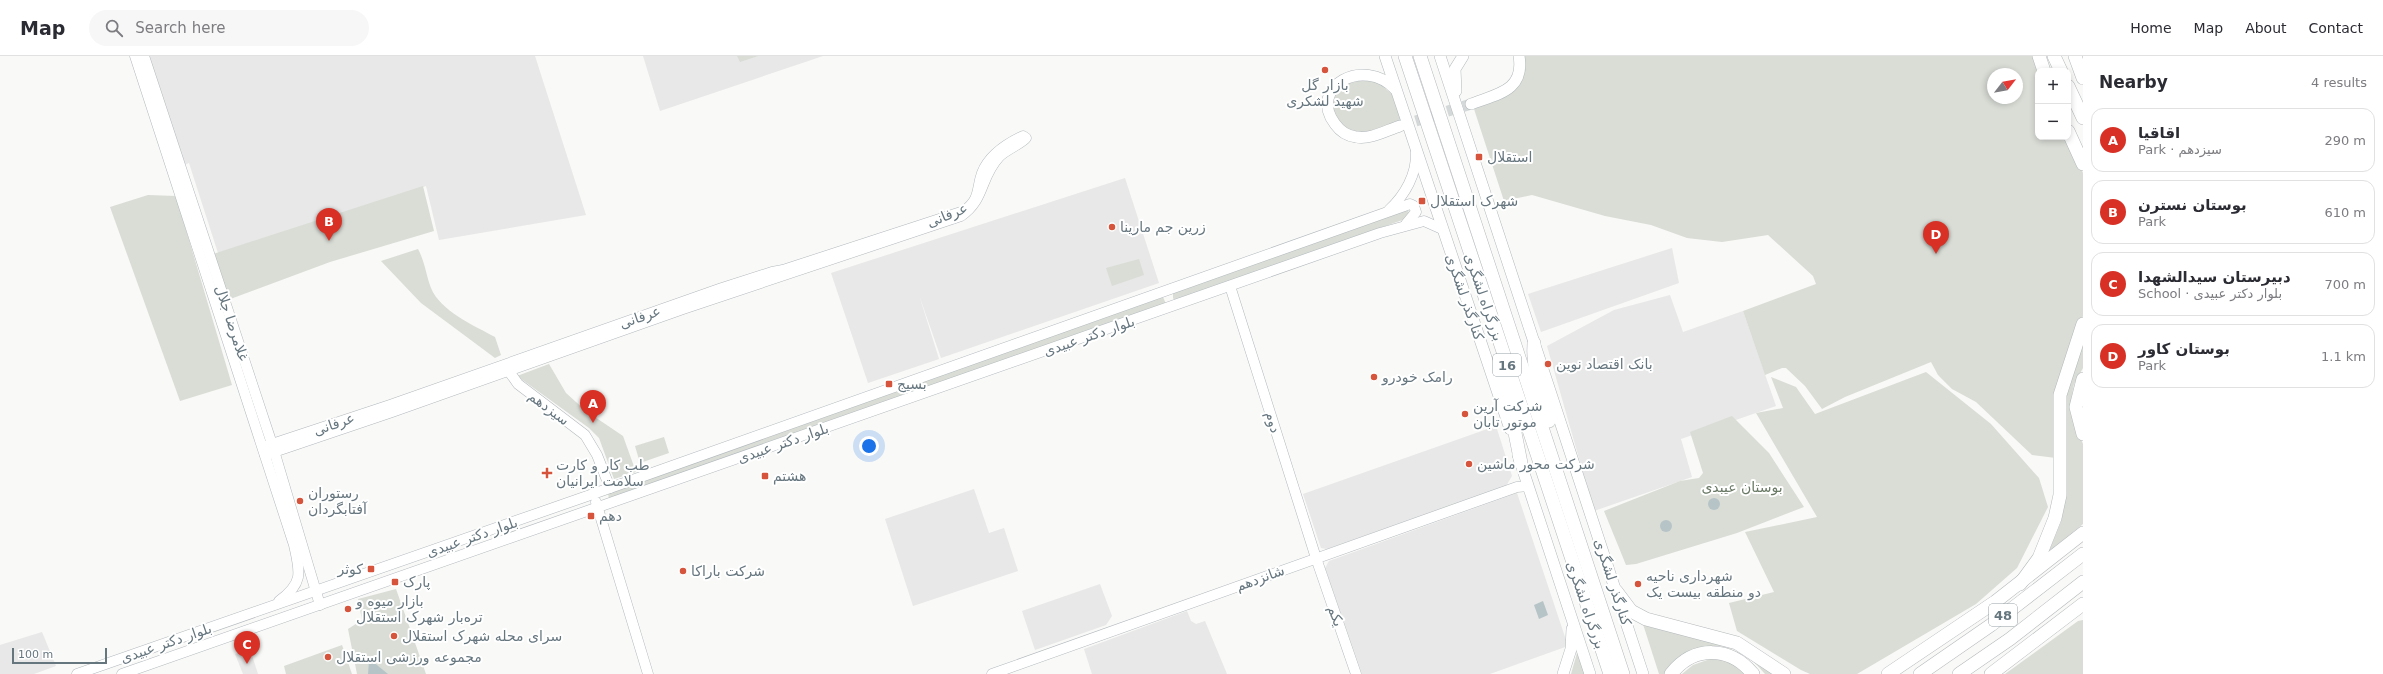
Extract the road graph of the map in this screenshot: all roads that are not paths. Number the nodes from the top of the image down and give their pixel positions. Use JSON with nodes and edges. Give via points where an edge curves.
{"nodes":[{"id":1,"x":135,"y":56,"type":"edge"},
{"id":2,"x":144,"y":56,"type":"edge"},
{"id":3,"x":1385,"y":56,"type":"edge"},
{"id":4,"x":1405,"y":56,"type":"edge"},
{"id":5,"x":1420,"y":56,"type":"edge"},
{"id":6,"x":1440,"y":56,"type":"edge"},
{"id":7,"x":1463,"y":56,"type":"edge"},
{"id":8,"x":1518,"y":56,"type":"edge"},
{"id":9,"x":2039,"y":56,"type":"edge"},
{"id":10,"x":2054,"y":56,"type":"edge"},
{"id":11,"x":2075,"y":56,"type":"edge"},
{"id":12,"x":2043,"y":68,"type":"edge"},
{"id":13,"x":2060,"y":68,"type":"edge"},
{"id":14,"x":2083,"y":78,"type":"edge"},
{"id":15,"x":2071,"y":92,"type":"edge"},
{"id":16,"x":1398,"y":93,"type":"junction"},
{"id":17,"x":1471,"y":104,"type":"tunnel mouth"},
{"id":18,"x":1458,"y":111,"type":"junction"},
{"id":19,"x":2083,"y":118,"type":"edge"},
{"id":20,"x":1400,"y":126,"type":"tunnel mouth"},
{"id":21,"x":2071,"y":138,"type":"edge"},
{"id":22,"x":1416,"y":148,"type":"junction"},
{"id":23,"x":2083,"y":164,"type":"edge"},
{"id":24,"x":1386,"y":212,"type":"junction"},
{"id":25,"x":1406,"y":224,"type":"junction"},
{"id":26,"x":1442,"y":229,"type":"junction"},
{"id":27,"x":1230,"y":286,"type":"junction"},
{"id":28,"x":1490,"y":314,"type":"junction"},
{"id":29,"x":2083,"y":324,"type":"edge"},
{"id":30,"x":1534,"y":343,"type":"junction"},
{"id":31,"x":508,"y":370,"type":"junction"},
{"id":32,"x":2083,"y":379,"type":"edge"},
{"id":33,"x":2083,"y":434,"type":"edge"},
{"id":34,"x":268,"y":450,"type":"junction"},
{"id":35,"x":1521,"y":463,"type":"junction"},
{"id":36,"x":1528,"y":486,"type":"junction"},
{"id":37,"x":610,"y":488,"type":"junction"},
{"id":38,"x":593,"y":494,"type":"junction"},
{"id":39,"x":1566,"y":497,"type":"junction"},
{"id":40,"x":597,"y":508,"type":"junction"},
{"id":41,"x":2083,"y":533,"type":"edge"},
{"id":42,"x":2083,"y":542,"type":"edge"},
{"id":43,"x":2083,"y":554,"type":"edge"},
{"id":44,"x":1316,"y":558,"type":"junction"},
{"id":45,"x":2020,"y":584,"type":"junction"},
{"id":46,"x":2080,"y":585,"type":"edge"},
{"id":47,"x":316,"y":590,"type":"junction"},
{"id":48,"x":1616,"y":591,"type":"junction"},
{"id":49,"x":2021,"y":600,"type":"junction"},
{"id":50,"x":2083,"y":604,"type":"edge"},
{"id":51,"x":320,"y":605,"type":"junction"},
{"id":52,"x":269,"y":608,"type":"junction"},
{"id":53,"x":2083,"y":613,"type":"edge"},
{"id":54,"x":1572,"y":619,"type":"junction"},
{"id":55,"x":2054,"y":627,"type":"junction"},
{"id":56,"x":1929,"y":648,"type":"junction"},
{"id":57,"x":77,"y":674,"type":"edge"},
{"id":58,"x":122,"y":674,"type":"edge"},
{"id":59,"x":648,"y":674,"type":"edge"},
{"id":60,"x":992,"y":674,"type":"edge"},
{"id":61,"x":1356,"y":674,"type":"edge"},
{"id":62,"x":1563,"y":674,"type":"edge"},
{"id":63,"x":1590,"y":674,"type":"edge"},
{"id":64,"x":1610,"y":674,"type":"edge"},
{"id":65,"x":1623,"y":674,"type":"edge"},
{"id":66,"x":1643,"y":674,"type":"edge"},
{"id":67,"x":1671,"y":674,"type":"edge"},
{"id":68,"x":1753,"y":674,"type":"edge"},
{"id":69,"x":1784,"y":674,"type":"edge"},
{"id":70,"x":1888,"y":674,"type":"edge"},
{"id":71,"x":1900,"y":674,"type":"edge"},
{"id":72,"x":1920,"y":674,"type":"edge"},
{"id":73,"x":1959,"y":674,"type":"edge"},
{"id":74,"x":1992,"y":674,"type":"edge"}],
"edges":[{"from":1,"to":34,"type":"main road","name":"غلامرضا جلال"},
{"from":2,"to":34,"type":"main road","name":"غلامرضا جلال"},
{"from":3,"to":16,"type":"main road","name":"کنارگذر لشگری"},
{"from":4,"to":28,"type":"highway","name":"بزرگراه لشگری","number":"16"},
{"from":5,"to":39,"type":"highway","name":"بزرگراه لشگری","number":"16"},
{"from":6,"to":18,"type":"main road","name":"کنارگذر لشگری"},
{"from":7,"to":18,"type":"main road","via":[[1455,70],[1454,84]]},
{"from":8,"to":17,"type":"main road","via":[[1519,72],[1513,85],[1504,92]]},
{"from":9,"to":12,"type":"highway"},
{"from":10,"to":13,"type":"highway"},
{"from":11,"to":14,"type":"highway"},
{"from":15,"to":19,"type":"highway"},
{"from":16,"to":20,"type":"main road","via":[[1378,74],[1354,71],[1334,85],[1328,100],[1336,126],[1346,134],[1356,137],[1372,136]]},
{"from":16,"to":22,"type":"main road","name":"کنارگذر لشگری"},
{"from":18,"to":30,"type":"main road","name":"کنارگذر لشگری"},
{"from":21,"to":23,"type":"highway"},
{"from":22,"to":24,"type":"main road","via":[[1412,177],[1400,198]]},
{"from":22,"to":26,"type":"main road","name":"کنارگذر لشگری"},
{"from":24,"to":25,"type":"main road","name":"بلوار دکتر عبیدی","via":[[1404,205],[1414,206],[1416,212]]},
{"from":24,"to":37,"type":"main road","name":"بلوار دکتر عبیدی"},
{"from":25,"to":26,"type":"main road","name":"بلوار دکتر عبیدی","via":[[1424,220]]},
{"from":25,"to":27,"type":"main road","name":"بلوار دکتر عبیدی"},
{"from":26,"to":35,"type":"main road","name":"کنارگذر لشگری"},
{"from":27,"to":40,"type":"main road","name":"بلوار دکتر عبیدی"},
{"from":27,"to":44,"type":"main road","name":"دوم"},
{"from":28,"to":35,"type":"highway"},
{"from":28,"to":64,"type":"highway","name":"بزرگراه لشگری","number":"16"},
{"from":29,"to":45,"type":"highway","via":[[2060,395],[2060,488],[2055,518],[2039,558]]},
{"from":30,"to":39,"type":"highway","via":[[1533,354],[1538,380],[1556,444]]},
{"from":30,"to":48,"type":"main road","name":"کنارگذر لشگری"},
{"from":31,"to":34,"type":"main road","name":"عرفانی"},
{"from":31,"to":34,"type":"main road","name":"عرفانی","via":[[961,216],[972,208],[980,197],[990,169],[999,157],[1011,146],[1024,142],[1026,138],[1023,136],[1012,141],[990,158],[982,174],[978,194],[973,204],[964,210],[722,288]]},
{"from":31,"to":37,"type":"main road","name":"سیزدهم","via":[[518,384],[585,435],[597,455]]},
{"from":32,"to":33,"type":"highway","via":[[2076,408]]},
{"from":34,"to":47,"type":"main road","name":"غلامرضا جلال"},
{"from":34,"to":52,"type":"main road","name":"غلامرضا جلال","via":[[299,568],[294,588]]},
{"from":35,"to":36,"type":"main road","name":"کنارگذر لشگری"},
{"from":36,"to":44,"type":"main road","name":"شانزدهم","via":[[1517,487]]},
{"from":36,"to":54,"type":"main road","name":"کنارگذر لشگری"},
{"from":37,"to":38,"type":"main road","name":"بلوار دکتر عبیدی"},
{"from":38,"to":40,"type":"main road"},
{"from":38,"to":47,"type":"main road","name":"بلوار دکتر عبیدی"},
{"from":39,"to":65,"type":"highway","name":"بزرگراه لشگری","number":"16"},
{"from":40,"to":51,"type":"main road","name":"بلوار دکتر عبیدی"},
{"from":40,"to":59,"type":"main road"},
{"from":41,"to":45,"type":"highway"},
{"from":42,"to":49,"type":"highway"},
{"from":43,"to":49,"type":"highway","number":"48"},
{"from":44,"to":60,"type":"main road","name":"شانزدهم"},
{"from":44,"to":61,"type":"main road","name":"یکم"},
{"from":45,"to":56,"type":"highway"},
{"from":46,"to":73,"type":"highway","number":"48","via":[[2010,639]]},
{"from":47,"to":51,"type":"main road","name":"غلامرضا جلال"},
{"from":47,"to":52,"type":"main road","name":"بلوار دکتر عبیدی"},
{"from":48,"to":66,"type":"main road","name":"کنارگذر لشگری"},
{"from":48,"to":69,"type":"highway","via":[[1631,611],[1646,619],[1737,643]]},
{"from":49,"to":72,"type":"highway","number":"48","via":[[1991,625]]},
{"from":50,"to":55,"type":"highway"},
{"from":51,"to":58,"type":"main road","name":"بلوار دکتر عبیدی"},
{"from":52,"to":57,"type":"main road","name":"بلوار دکتر عبیدی"},
{"from":53,"to":55,"type":"highway"},
{"from":54,"to":62,"type":"main road","via":[[1571,649]]},
{"from":54,"to":63,"type":"main road","name":"کنارگذر لشگری"},
{"from":55,"to":74,"type":"highway"},
{"from":56,"to":70,"type":"highway"},
{"from":56,"to":71,"type":"highway"},
{"from":67,"to":68,"type":"highway","via":[[1696,654],[1712,652],[1738,659]]}]}
